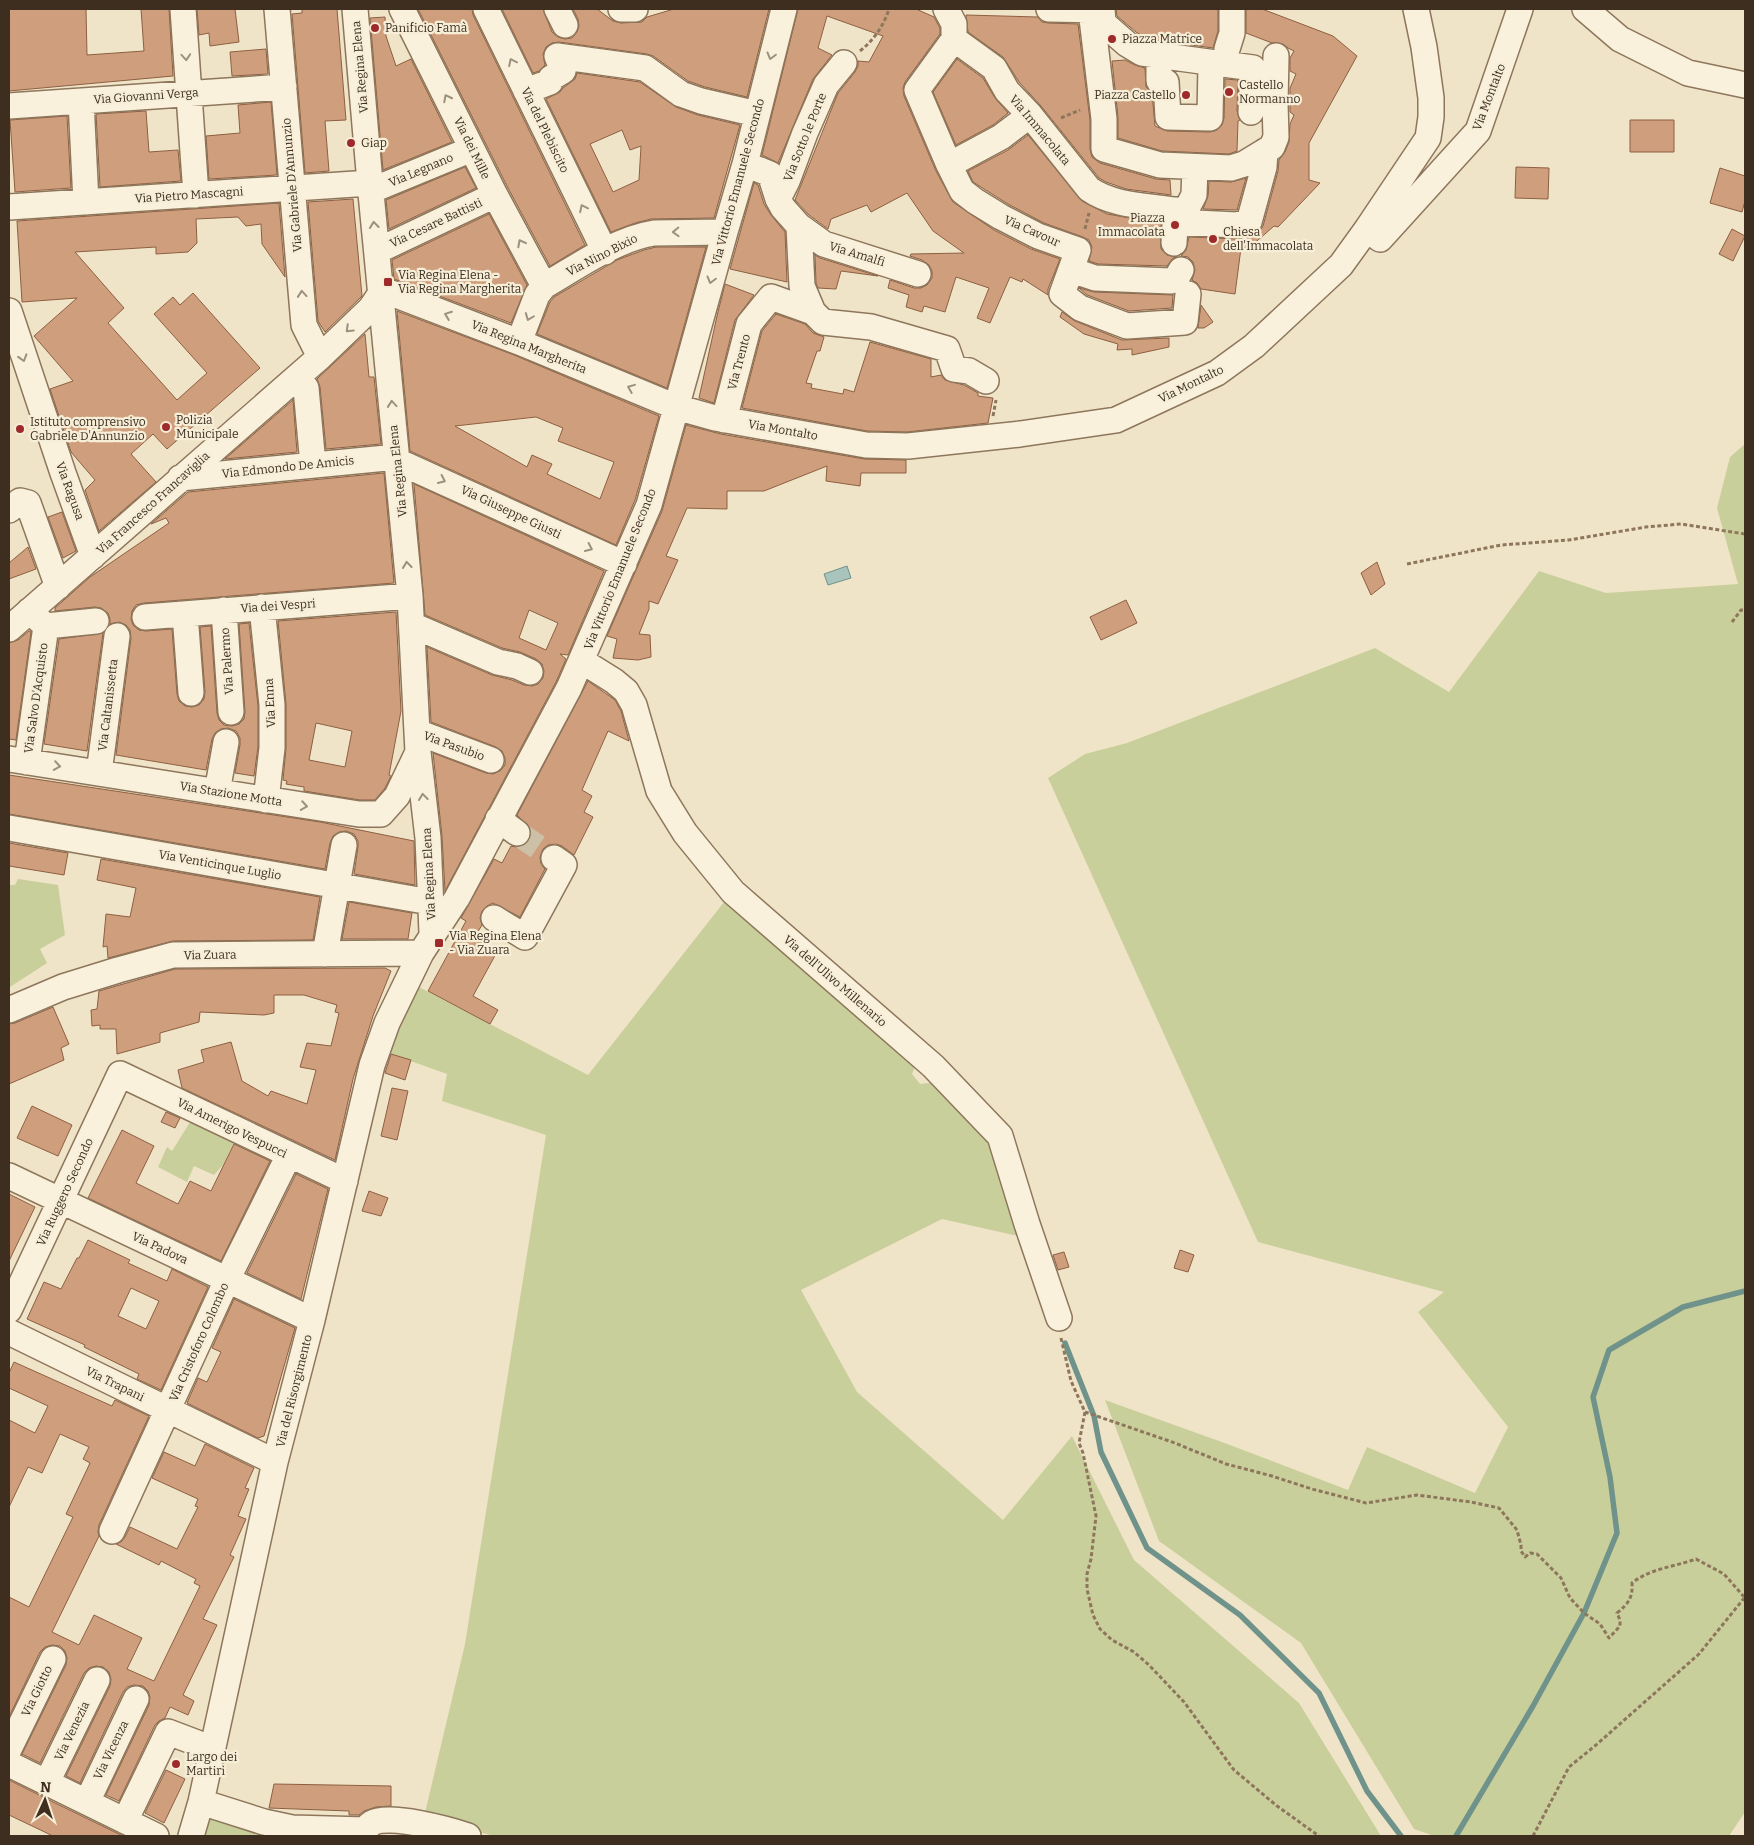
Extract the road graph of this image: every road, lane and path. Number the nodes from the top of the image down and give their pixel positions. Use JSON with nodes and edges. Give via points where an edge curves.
{"nodes":[{"id":1,"x":183,"y":9,"type":"edge"},
{"id":2,"x":278,"y":9,"type":"edge"},
{"id":3,"x":355,"y":9,"type":"edge"},
{"id":4,"x":402,"y":9,"type":"edge"},
{"id":5,"x":486,"y":9,"type":"edge"},
{"id":6,"x":621,"y":9,"type":"edge"},
{"id":7,"x":635,"y":9,"type":"edge"},
{"id":8,"x":784,"y":9,"type":"edge"},
{"id":9,"x":888,"y":9,"type":"edge"},
{"id":10,"x":946,"y":9,"type":"edge"},
{"id":11,"x":1049,"y":9,"type":"edge"},
{"id":12,"x":1054,"y":9,"type":"edge"},
{"id":13,"x":1416,"y":9,"type":"edge"},
{"id":14,"x":1520,"y":9,"type":"edge"},
{"id":15,"x":1585,"y":9,"type":"edge"},
{"id":16,"x":1094,"y":10,"type":"edge"},
{"id":17,"x":1233,"y":11,"type":"edge"},
{"id":18,"x":954,"y":39,"type":"junction"},
{"id":19,"x":1159,"y":55,"type":"junction"},
{"id":20,"x":1219,"y":56,"type":"junction"},
{"id":21,"x":1276,"y":56,"type":"dead end"},
{"id":22,"x":844,"y":64,"type":"joint"},
{"id":23,"x":1745,"y":85,"type":"edge"},
{"id":24,"x":284,"y":86,"type":"junction"},
{"id":25,"x":526,"y":91,"type":"junction"},
{"id":26,"x":189,"y":93,"type":"junction"},
{"id":27,"x":1101,"y":100,"type":"junction"},
{"id":28,"x":81,"y":101,"type":"junction"},
{"id":29,"x":9,"y":106,"type":"edge"},
{"id":30,"x":1251,"y":112,"type":"dead end"},
{"id":31,"x":757,"y":114,"type":"junction"},
{"id":32,"x":1035,"y":122,"type":"junction"},
{"id":33,"x":472,"y":149,"type":"junction"},
{"id":34,"x":1265,"y":151,"type":"junction"},
{"id":35,"x":745,"y":164,"type":"junction"},
{"id":36,"x":949,"y":165,"type":"junction"},
{"id":37,"x":1195,"y":167,"type":"junction"},
{"id":38,"x":370,"y":187,"type":"junction"},
{"id":39,"x":292,"y":188,"type":"junction"},
{"id":40,"x":1095,"y":194,"type":"junction"},
{"id":41,"x":196,"y":195,"type":"junction"},
{"id":42,"x":495,"y":195,"type":"junction"},
{"id":43,"x":778,"y":199,"type":"junction"},
{"id":44,"x":86,"y":202,"type":"junction"},
{"id":45,"x":9,"y":207,"type":"edge"},
{"id":46,"x":1176,"y":221,"type":"junction"},
{"id":47,"x":799,"y":226,"type":"junction"},
{"id":48,"x":1367,"y":229,"type":"junction"},
{"id":49,"x":725,"y":232,"type":"junction"},
{"id":50,"x":377,"y":251,"type":"junction"},
{"id":51,"x":605,"y":252,"type":"junction"},
{"id":52,"x":1074,"y":260,"type":"junction"},
{"id":53,"x":1181,"y":270,"type":"dead end"},
{"id":54,"x":918,"y":274,"type":"dead end"},
{"id":55,"x":544,"y":286,"type":"junction"},
{"id":56,"x":381,"y":293,"type":"junction"},
{"id":57,"x":1188,"y":294,"type":"dead end"},
{"id":58,"x":9,"y":311,"type":"edge"},
{"id":59,"x":813,"y":312,"type":"junction"},
{"id":60,"x":519,"y":342,"type":"junction"},
{"id":61,"x":320,"y":357,"type":"junction"},
{"id":62,"x":297,"y":377,"type":"junction"},
{"id":63,"x":986,"y":381,"type":"joint"},
{"id":64,"x":676,"y":407,"type":"junction"},
{"id":65,"x":724,"y":420,"type":"junction"},
{"id":66,"x":990,"y":436,"type":"junction"},
{"id":67,"x":397,"y":459,"type":"junction"},
{"id":68,"x":313,"y":465,"type":"junction"},
{"id":69,"x":180,"y":478,"type":"junction"},
{"id":70,"x":9,"y":510,"type":"edge"},
{"id":71,"x":1745,"y":534,"type":"edge"},
{"id":72,"x":93,"y":556,"type":"junction"},
{"id":73,"x":624,"y":564,"type":"junction"},
{"id":74,"x":1407,"y":564,"type":"dead end"},
{"id":75,"x":58,"y":587,"type":"junction"},
{"id":76,"x":410,"y":596,"type":"junction"},
{"id":77,"x":262,"y":607,"type":"junction"},
{"id":78,"x":224,"y":610,"type":"junction"},
{"id":79,"x":1745,"y":610,"type":"edge"},
{"id":80,"x":184,"y":614,"type":"junction"},
{"id":81,"x":145,"y":617,"type":"dead end"},
{"id":82,"x":37,"y":618,"type":"junction"},
{"id":83,"x":96,"y":621,"type":"dead end"},
{"id":84,"x":1732,"y":622,"type":"dead end"},
{"id":85,"x":412,"y":625,"type":"junction"},
{"id":86,"x":9,"y":629,"type":"edge"},
{"id":87,"x":117,"y":636,"type":"dead end"},
{"id":88,"x":582,"y":661,"type":"junction"},
{"id":89,"x":530,"y":672,"type":"dead end"},
{"id":90,"x":191,"y":693,"type":"dead end"},
{"id":91,"x":231,"y":712,"type":"dead end"},
{"id":92,"x":226,"y":742,"type":"dead end"},
{"id":93,"x":417,"y":742,"type":"junction"},
{"id":94,"x":18,"y":760,"type":"edge"},
{"id":95,"x":491,"y":760,"type":"dead end"},
{"id":96,"x":99,"y":773,"type":"junction"},
{"id":97,"x":217,"y":792,"type":"junction"},
{"id":98,"x":266,"y":800,"type":"junction"},
{"id":99,"x":9,"y":828,"type":"edge"},
{"id":100,"x":344,"y":846,"type":"dead end"},
{"id":101,"x":554,"y":858,"type":"tunnel mouth"},
{"id":102,"x":337,"y":885,"type":"junction"},
{"id":103,"x":430,"y":902,"type":"junction"},
{"id":104,"x":494,"y":918,"type":"dead end"},
{"id":105,"x":426,"y":943,"type":"junction"},
{"id":106,"x":325,"y":954,"type":"junction"},
{"id":107,"x":9,"y":1010,"type":"edge"},
{"id":108,"x":120,"y":1074,"type":"joint"},
{"id":109,"x":289,"y":1155,"type":"junction"},
{"id":110,"x":9,"y":1176,"type":"edge"},
{"id":111,"x":345,"y":1181,"type":"junction"},
{"id":112,"x":60,"y":1201,"type":"junction"},
{"id":113,"x":227,"y":1280,"type":"junction"},
{"id":114,"x":9,"y":1310,"type":"edge"},
{"id":115,"x":1059,"y":1318,"type":"joint"},
{"id":116,"x":312,"y":1320,"type":"junction"},
{"id":117,"x":9,"y":1332,"type":"edge"},
{"id":118,"x":169,"y":1410,"type":"junction"},
{"id":119,"x":1085,"y":1412,"type":"junction"},
{"id":120,"x":275,"y":1462,"type":"junction"},
{"id":121,"x":112,"y":1531,"type":"dead end"},
{"id":122,"x":1745,"y":1597,"type":"edge"},
{"id":123,"x":53,"y":1659,"type":"dead end"},
{"id":124,"x":97,"y":1680,"type":"dead end"},
{"id":125,"x":136,"y":1699,"type":"dead end"},
{"id":126,"x":9,"y":1749,"type":"edge"},
{"id":127,"x":213,"y":1749,"type":"junction"},
{"id":128,"x":9,"y":1764,"type":"edge"},
{"id":129,"x":46,"y":1782,"type":"junction"},
{"id":130,"x":86,"y":1802,"type":"junction"},
{"id":131,"x":201,"y":1802,"type":"junction"},
{"id":132,"x":125,"y":1821,"type":"junction"},
{"id":133,"x":365,"y":1833,"type":"edge"},
{"id":134,"x":156,"y":1836,"type":"edge"},
{"id":135,"x":191,"y":1836,"type":"edge"},
{"id":136,"x":468,"y":1836,"type":"edge"},
{"id":137,"x":1319,"y":1836,"type":"edge"},
{"id":138,"x":1534,"y":1836,"type":"edge"}],
"edges":[{"from":1,"to":26,"type":"street","one_way":true},
{"from":2,"to":24,"type":"street","name":"Via Gabriele D'Annunzio"},
{"from":3,"to":38,"type":"street","name":"Via Regina Elena"},
{"from":33,"to":4,"type":"street","name":"Via dei Mille","one_way":true},
{"from":25,"to":5,"type":"street","name":"Via del Plebiscito","one_way":true},
{"from":6,"to":7,"type":"street"},
{"from":8,"to":31,"type":"street","name":"Via Vittorio Emanuele Secondo","one_way":true},
{"from":9,"to":22,"type":"path","via":[[870,44]]},
{"from":10,"to":18,"type":"street","via":[[954,24]]},
{"from":11,"to":12,"type":"street"},
{"from":12,"to":16,"type":"street"},
{"from":13,"to":48,"type":"street","via":[[1430,98],[1428,138]]},
{"from":14,"to":48,"type":"street","name":"Via Montalto","via":[[1478,131],[1380,239]]},
{"from":15,"to":23,"type":"street","via":[[1620,39],[1688,73]]},
{"from":16,"to":19,"type":"street","via":[[1126,44],[1142,53]]},
{"from":16,"to":27,"type":"street"},
{"from":17,"to":20,"type":"street","via":[[1232,33]]},
{"from":18,"to":32,"type":"street","name":"Via Immacolata","via":[[994,68],[1007,91]]},
{"from":18,"to":36,"type":"street","name":"Via Cavour","via":[[917,90]]},
{"from":19,"to":20,"type":"street"},
{"from":19,"to":20,"type":"street","via":[[1159,81],[1166,82],[1168,116],[1210,118]]},
{"from":20,"to":30,"type":"street","via":[[1253,68]]},
{"from":21,"to":34,"type":"street","via":[[1276,137]]},
{"from":22,"to":43,"type":"street","name":"Via Sotto le Porte","via":[[826,85]]},
{"from":24,"to":26,"type":"street","name":"Via Giovanni Verga"},
{"from":24,"to":39,"type":"street","name":"Via Gabriele D'Annunzio"},
{"from":25,"to":31,"type":"street","via":[[550,82],[563,71],[557,56],[645,68],[681,94]]},
{"from":51,"to":25,"type":"street","name":"Via del Plebiscito","one_way":true},
{"from":26,"to":28,"type":"street","name":"Via Giovanni Verga"},
{"from":26,"to":41,"type":"street"},
{"from":27,"to":32,"type":"path"},
{"from":27,"to":37,"type":"street","via":[[1104,149],[1160,165]]},
{"from":28,"to":29,"type":"street","name":"Via Giovanni Verga"},
{"from":28,"to":44,"type":"street"},
{"from":31,"to":35,"type":"street","name":"Via Vittorio Emanuele Secondo"},
{"from":32,"to":36,"type":"street"},
{"from":32,"to":40,"type":"street","name":"Via Immacolata"},
{"from":33,"to":38,"type":"street","name":"Via Legnano"},
{"from":33,"to":42,"type":"street","name":"Via dei Mille"},
{"from":34,"to":37,"type":"street","via":[[1231,168]]},
{"from":34,"to":46,"type":"street","via":[[1264,167],[1249,222],[1237,225]]},
{"from":35,"to":43,"type":"street","name":"Via Amalfi","via":[[770,174]]},
{"from":35,"to":49,"type":"street","name":"Via Vittorio Emanuele Secondo"},
{"from":36,"to":52,"type":"street","name":"Via Cavour","via":[[962,191],[975,202],[1038,236]]},
{"from":37,"to":46,"type":"street","via":[[1194,195]]},
{"from":38,"to":39,"type":"street","name":"Via Pietro Mascagni"},
{"from":50,"to":38,"type":"street","name":"Via Regina Elena","one_way":true},
{"from":39,"to":41,"type":"street","name":"Via Pietro Mascagni"},
{"from":61,"to":39,"type":"street","name":"Via Gabriele D'Annunzio","one_way":true,"via":[[304,325]]},
{"from":40,"to":46,"type":"street","via":[[1140,206]]},
{"from":40,"to":52,"type":"path"},
{"from":41,"to":44,"type":"street","name":"Via Pietro Mascagni"},
{"from":42,"to":50,"type":"street","name":"Via Cesare Battisti"},
{"from":55,"to":42,"type":"street","name":"Via dei Mille","one_way":true},
{"from":43,"to":47,"type":"street","name":"Via Amalfi"},
{"from":44,"to":45,"type":"street","name":"Via Pietro Mascagni"},
{"from":47,"to":54,"type":"street","name":"Via Amalfi","via":[[824,244]]},
{"from":47,"to":59,"type":"street","via":[[802,286]]},
{"from":48,"to":66,"type":"street","name":"Via Montalto","via":[[1341,265],[1254,346],[1217,374],[1116,420]]},
{"from":49,"to":51,"type":"street","name":"Via Nino Bixio","one_way":true,"via":[[654,233]]},
{"from":49,"to":64,"type":"street","name":"Via Vittorio Emanuele Secondo","one_way":true},
{"from":50,"to":56,"type":"street","name":"Via Regina Elena"},
{"from":51,"to":55,"type":"street","name":"Via Nino Bixio"},
{"from":52,"to":53,"type":"street","name":"Via Cavour","via":[[1095,278],[1171,281]]},
{"from":52,"to":57,"type":"street","via":[[1062,294],[1080,308],[1127,326],[1185,322]]},
{"from":55,"to":60,"type":"street","one_way":true,"via":[[537,295]]},
{"from":60,"to":56,"type":"street","name":"Via Regina Margherita","one_way":true},
{"from":56,"to":61,"type":"street","name":"Via Francesco Francaviglia","one_way":true,"via":[[371,308]]},
{"from":67,"to":56,"type":"street","name":"Via Regina Elena","one_way":true},
{"from":58,"to":72,"type":"street","name":"Via Ragusa","one_way":true},
{"from":59,"to":63,"type":"street","via":[[823,322],[871,327],[947,349],[954,368],[969,371]]},
{"from":59,"to":65,"type":"street","name":"Via Trento","via":[[771,297],[749,324]]},
{"from":64,"to":60,"type":"street","name":"Via Regina Margherita","one_way":true},
{"from":61,"to":62,"type":"street","name":"Via Francesco Francaviglia"},
{"from":62,"to":68,"type":"street","via":[[306,388]]},
{"from":62,"to":69,"type":"street","name":"Via Francesco Francaviglia"},
{"from":63,"to":66,"type":"path","via":[[996,396]]},
{"from":64,"to":65,"type":"street","name":"Via Montalto"},
{"from":64,"to":73,"type":"street","name":"Via Vittorio Emanuele Secondo","via":[[649,505]]},
{"from":65,"to":66,"type":"street","name":"Via Montalto","via":[[866,445],[908,446]]},
{"from":67,"to":68,"type":"street","name":"Via Edmondo De Amicis"},
{"from":67,"to":73,"type":"street","name":"Via Giuseppe Giusti","one_way":true},
{"from":76,"to":67,"type":"street","name":"Via Regina Elena","one_way":true},
{"from":68,"to":69,"type":"street","name":"Via Edmondo De Amicis"},
{"from":69,"to":72,"type":"street","name":"Via Francesco Francaviglia"},
{"from":70,"to":75,"type":"street","via":[[20,501],[28,503]]},
{"from":71,"to":74,"type":"path","via":[[1672,524],[1569,540],[1501,545]]},
{"from":72,"to":75,"type":"street","name":"Via Francesco Francaviglia"},
{"from":73,"to":88,"type":"street","name":"Via Vittorio Emanuele Secondo"},
{"from":75,"to":82,"type":"street","name":"Via Francesco Francaviglia"},
{"from":76,"to":77,"type":"street","name":"Via dei Vespri"},
{"from":76,"to":85,"type":"street","name":"Via Regina Elena"},
{"from":77,"to":78,"type":"street","name":"Via dei Vespri"},
{"from":77,"to":98,"type":"street","name":"Via Enna","via":[[272,705],[272,748]]},
{"from":78,"to":80,"type":"street","name":"Via dei Vespri"},
{"from":78,"to":91,"type":"street","name":"Via Palermo"},
{"from":79,"to":84,"type":"path","via":[[1741,610]]},
{"from":80,"to":81,"type":"street","name":"Via dei Vespri"},
{"from":80,"to":90,"type":"street"},
{"from":82,"to":83,"type":"street"},
{"from":82,"to":86,"type":"street","name":"Via Francesco Francaviglia"},
{"from":82,"to":94,"type":"street","name":"Via Salvo D'Acquisto"},
{"from":85,"to":89,"type":"street","via":[[498,662]]},
{"from":85,"to":93,"type":"street","name":"Via Regina Elena"},
{"from":87,"to":96,"type":"street","name":"Via Caltanissetta"},
{"from":88,"to":105,"type":"street","name":"Via Vittorio Emanuele Secondo","via":[[508,826]]},
{"from":88,"to":115,"type":"street","name":"Via dell'Ulivo Millenario","via":[[626,691],[634,705],[659,791],[685,833],[733,892],[933,1066],[1000,1136]]},
{"from":92,"to":97,"type":"street"},
{"from":93,"to":95,"type":"street","name":"Via Pasubio"},
{"from":98,"to":93,"type":"street","name":"Via Stazione Motta","one_way":true,"via":[[359,814],[381,814],[397,796]]},
{"from":103,"to":93,"type":"street","name":"Via Regina Elena","one_way":true,"via":[[428,838]]},
{"from":94,"to":96,"type":"street","name":"Via Stazione Motta","one_way":true},
{"from":96,"to":97,"type":"street","name":"Via Stazione Motta"},
{"from":97,"to":98,"type":"street","name":"Via Stazione Motta"},
{"from":99,"to":102,"type":"street","name":"Via Venticinque Luglio"},
{"from":100,"to":102,"type":"street"},
{"from":101,"to":104,"type":"street","via":[[564,865],[526,937]]},
{"from":102,"to":103,"type":"street","name":"Via Venticinque Luglio"},
{"from":102,"to":106,"type":"street"},
{"from":103,"to":105,"type":"street","name":"Via Regina Elena"},
{"from":105,"to":106,"type":"street","name":"Via Zuara"},
{"from":105,"to":111,"type":"street","name":"Via del Risorgimento","via":[[387,1023],[372,1065]]},
{"from":106,"to":107,"type":"street","name":"Via Zuara","via":[[173,956],[63,987]]},
{"from":108,"to":109,"type":"street","name":"Via Amerigo Vespucci"},
{"from":108,"to":112,"type":"street","name":"Via Ruggero Secondo"},
{"from":109,"to":111,"type":"street","name":"Via Amerigo Vespucci"},
{"from":109,"to":113,"type":"street","name":"Via Cristoforo Colombo"},
{"from":110,"to":112,"type":"street","name":"Via Padova"},
{"from":111,"to":116,"type":"street","name":"Via del Risorgimento"},
{"from":112,"to":113,"type":"street","name":"Via Padova"},
{"from":112,"to":114,"type":"street","name":"Via Ruggero Secondo"},
{"from":113,"to":116,"type":"street","name":"Via Padova"},
{"from":113,"to":118,"type":"street","name":"Via Cristoforo Colombo"},
{"from":115,"to":119,"type":"path","via":[[1071,1381]]},
{"from":116,"to":120,"type":"street","name":"Via del Risorgimento"},
{"from":117,"to":118,"type":"street","name":"Via Trapani"},
{"from":118,"to":120,"type":"street","name":"Via Trapani"},
{"from":118,"to":121,"type":"street","name":"Via Cristoforo Colombo"},
{"from":119,"to":122,"type":"path","via":[[1226,1464],[1366,1503],[1417,1495],[1499,1508],[1518,1530],[1525,1557],[1530,1553],[1537,1554],[1550,1566],[1561,1578],[1570,1598],[1600,1624],[1609,1638],[1620,1626],[1617,1614],[1628,1604],[1633,1593],[1632,1584],[1643,1575],[1668,1566],[1696,1559],[1724,1574]]},
{"from":119,"to":137,"type":"path","via":[[1079,1443],[1084,1453],[1096,1516],[1087,1589],[1100,1629],[1149,1665],[1184,1702],[1234,1770]]},
{"from":120,"to":127,"type":"street","name":"Via del Risorgimento"},
{"from":122,"to":138,"type":"path","via":[[1699,1654],[1568,1767]]},
{"from":123,"to":126,"type":"street","name":"Via Giotto"},
{"from":124,"to":129,"type":"street","name":"Via Venezia"},
{"from":125,"to":130,"type":"street","name":"Via Vicenza"},
{"from":127,"to":131,"type":"street","name":"Via del Risorgimento"},
{"from":127,"to":132,"type":"street","via":[[168,1732]]},
{"from":128,"to":129,"type":"street"},
{"from":129,"to":130,"type":"street"},
{"from":130,"to":132,"type":"street"},
{"from":131,"to":133,"type":"street","via":[[292,1828]]},
{"from":131,"to":135,"type":"street","name":"Via del Risorgimento"},
{"from":132,"to":134,"type":"street"},
{"from":133,"to":136,"type":"street","via":[[372,1823],[380,1821],[414,1822]]}]}
